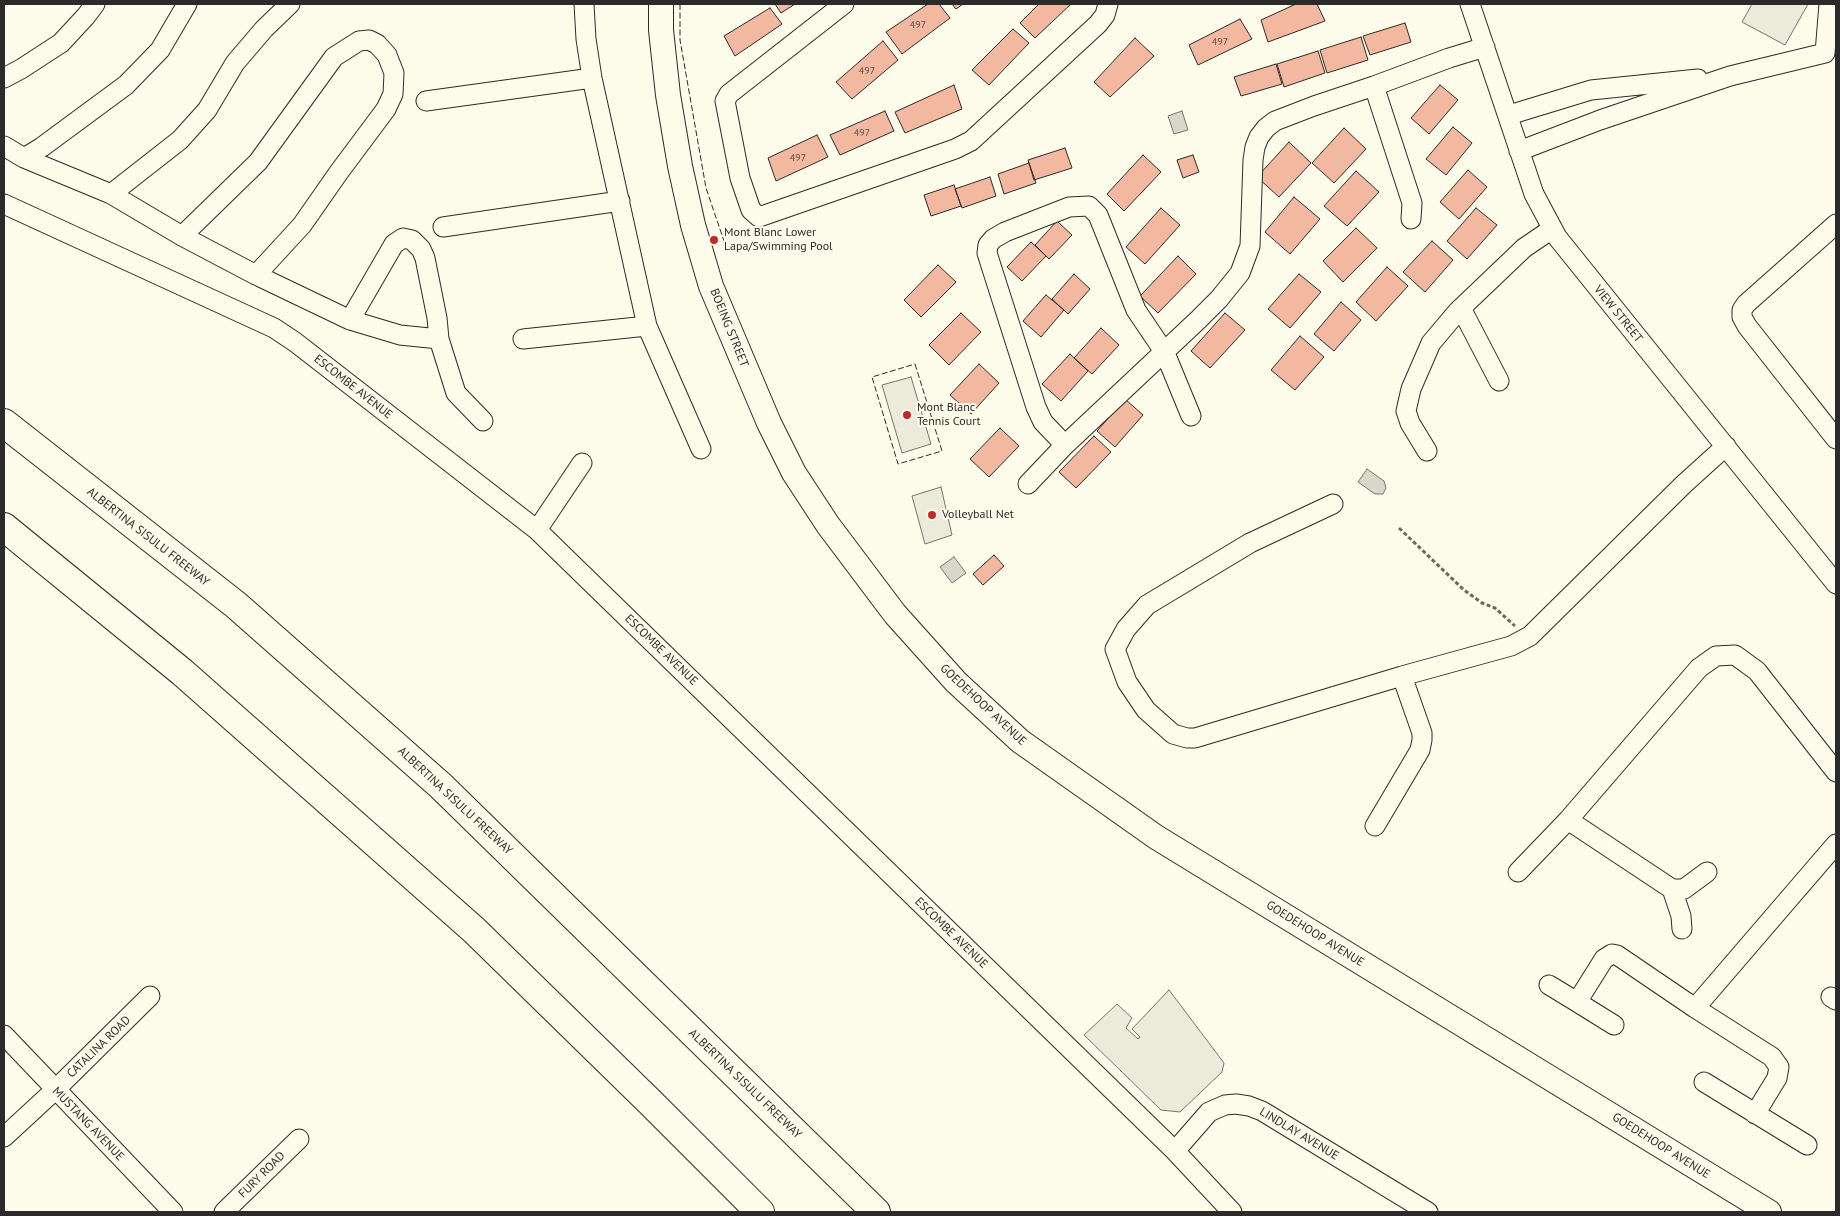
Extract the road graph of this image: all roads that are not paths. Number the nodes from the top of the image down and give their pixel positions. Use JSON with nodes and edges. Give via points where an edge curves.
{"nodes":[{"id":1,"x":95,"y":4,"type":"edge"},
{"id":2,"x":187,"y":4,"type":"edge"},
{"id":3,"x":290,"y":4,"type":"edge"},
{"id":4,"x":584,"y":4,"type":"edge"},
{"id":5,"x":661,"y":4,"type":"edge"},
{"id":6,"x":844,"y":4,"type":"edge"},
{"id":7,"x":1108,"y":4,"type":"edge"},
{"id":8,"x":1470,"y":4,"type":"edge"},
{"id":9,"x":1829,"y":4,"type":"edge"},
{"id":10,"x":1486,"y":47,"type":"junction"},
{"id":11,"x":1831,"y":58,"type":"edge"},
{"id":12,"x":1730,"y":76,"type":"junction"},
{"id":13,"x":4,"y":78,"type":"edge"},
{"id":14,"x":592,"y":78,"type":"junction"},
{"id":15,"x":1374,"y":86,"type":"junction"},
{"id":16,"x":426,"y":101,"type":"dead end"},
{"id":17,"x":1509,"y":115,"type":"junction"},
{"id":18,"x":4,"y":146,"type":"edge"},
{"id":19,"x":1520,"y":151,"type":"junction"},
{"id":20,"x":24,"y":158,"type":"junction"},
{"id":21,"x":111,"y":194,"type":"junction"},
{"id":22,"x":620,"y":202,"type":"junction"},
{"id":23,"x":4,"y":204,"type":"edge"},
{"id":24,"x":1411,"y":218,"type":"dead end"},
{"id":25,"x":443,"y":228,"type":"dead end"},
{"id":26,"x":1552,"y":228,"type":"junction"},
{"id":27,"x":1835,"y":229,"type":"edge"},
{"id":28,"x":182,"y":236,"type":"junction"},
{"id":29,"x":256,"y":275,"type":"junction"},
{"id":30,"x":1461,"y":308,"type":"junction"},
{"id":31,"x":350,"y":320,"type":"junction"},
{"id":32,"x":648,"y":326,"type":"junction"},
{"id":33,"x":439,"y":339,"type":"junction"},
{"id":34,"x":523,"y":339,"type":"dead end"},
{"id":35,"x":1165,"y":353,"type":"junction"},
{"id":36,"x":1499,"y":380,"type":"dead end"},
{"id":37,"x":1191,"y":416,"type":"dead end"},
{"id":38,"x":483,"y":421,"type":"dead end"},
{"id":39,"x":4,"y":423,"type":"edge"},
{"id":40,"x":1836,"y":439,"type":"edge"},
{"id":41,"x":1064,"y":446,"type":"junction"},
{"id":42,"x":1726,"y":446,"type":"junction"},
{"id":43,"x":701,"y":449,"type":"dead end"},
{"id":44,"x":1427,"y":450,"type":"dead end"},
{"id":45,"x":582,"y":463,"type":"dead end"},
{"id":46,"x":1028,"y":484,"type":"dead end"},
{"id":47,"x":1333,"y":504,"type":"dead end"},
{"id":48,"x":4,"y":527,"type":"edge"},
{"id":49,"x":537,"y":530,"type":"junction"},
{"id":50,"x":1836,"y":584,"type":"edge"},
{"id":51,"x":895,"y":614,"type":"joint"},
{"id":52,"x":1402,"y":676,"type":"junction"},
{"id":53,"x":1836,"y":772,"type":"edge"},
{"id":54,"x":1568,"y":820,"type":"junction"},
{"id":55,"x":1375,"y":826,"type":"dead end"},
{"id":56,"x":1836,"y":844,"type":"edge"},
{"id":57,"x":1518,"y":872,"type":"dead end"},
{"id":58,"x":1707,"y":872,"type":"dead end"},
{"id":59,"x":1672,"y":889,"type":"junction"},
{"id":60,"x":1682,"y":929,"type":"dead end"},
{"id":61,"x":1549,"y":985,"type":"dead end"},
{"id":62,"x":150,"y":996,"type":"dead end"},
{"id":63,"x":1577,"y":1002,"type":"junction"},
{"id":64,"x":1694,"y":1008,"type":"junction"},
{"id":65,"x":1614,"y":1024,"type":"dead end"},
{"id":66,"x":4,"y":1036,"type":"edge"},
{"id":67,"x":1704,"y":1082,"type":"dead end"},
{"id":68,"x":56,"y":1089,"type":"junction"},
{"id":69,"x":1755,"y":1114,"type":"junction"},
{"id":70,"x":4,"y":1137,"type":"edge"},
{"id":71,"x":299,"y":1139,"type":"dead end"},
{"id":72,"x":1807,"y":1145,"type":"dead end"},
{"id":73,"x":1175,"y":1151,"type":"junction"},
{"id":74,"x":172,"y":1212,"type":"edge"},
{"id":75,"x":224,"y":1212,"type":"edge"},
{"id":76,"x":760,"y":1212,"type":"edge"},
{"id":77,"x":876,"y":1212,"type":"edge"},
{"id":78,"x":1232,"y":1212,"type":"edge"},
{"id":79,"x":1428,"y":1212,"type":"edge"},
{"id":80,"x":1769,"y":1212,"type":"edge"}],
"edges":[{"from":1,"to":13,"type":"street","via":[[61,43]]},
{"from":2,"to":20,"type":"street","via":[[160,50],[126,85]]},
{"from":3,"to":21,"type":"street","via":[[235,63],[207,110],[180,140]]},
{"from":4,"to":14,"type":"street"},
{"from":5,"to":51,"type":"main road","name":"BOEING STREET","via":[[668,95],[680,166],[711,286],[768,423],[794,473],[828,525]]},
{"from":6,"to":7,"type":"street","via":[[729,94],[725,101],[740,178],[751,210],[759,217],[971,141],[1098,24]]},
{"from":8,"to":10,"type":"street","name":"VIEW STREET"},
{"from":9,"to":11,"type":"street"},
{"from":10,"to":15,"type":"street"},
{"from":10,"to":17,"type":"street","name":"VIEW STREET"},
{"from":11,"to":12,"type":"street"},
{"from":12,"to":17,"type":"street","via":[[1591,90]]},
{"from":12,"to":19,"type":"street"},
{"from":14,"to":16,"type":"street"},
{"from":14,"to":22,"type":"street"},
{"from":15,"to":24,"type":"street","via":[[1412,203]]},
{"from":15,"to":35,"type":"street","via":[[1275,121],[1259,137],[1254,147],[1247,258],[1240,273],[1220,298]]},
{"from":17,"to":19,"type":"street","name":"VIEW STREET"},
{"from":18,"to":20,"type":"street"},
{"from":19,"to":26,"type":"street","name":"VIEW STREET","via":[[1534,194]]},
{"from":20,"to":21,"type":"street"},
{"from":21,"to":28,"type":"street"},
{"from":22,"to":25,"type":"street"},
{"from":22,"to":32,"type":"street"},
{"from":23,"to":49,"type":"street","name":"ESCOMBE AVENUE","via":[[274,328]]},
{"from":26,"to":30,"type":"street","via":[[1524,248]]},
{"from":26,"to":42,"type":"street","name":"VIEW STREET"},
{"from":27,"to":40,"type":"street","via":[[1746,304],[1742,317]]},
{"from":28,"to":29,"type":"street"},
{"from":28,"to":29,"type":"street","via":[[258,162],[334,57],[359,41],[369,40],[377,44],[387,55],[394,73],[393,94],[386,109],[302,225]]},
{"from":29,"to":31,"type":"street"},
{"from":30,"to":36,"type":"street"},
{"from":30,"to":44,"type":"street","via":[[1430,343],[1411,389],[1406,411]]},
{"from":31,"to":33,"type":"street","via":[[400,335]]},
{"from":31,"to":33,"type":"street","via":[[394,244],[403,238],[412,240],[425,258]]},
{"from":32,"to":34,"type":"street"},
{"from":32,"to":43,"type":"street"},
{"from":33,"to":38,"type":"street","via":[[456,393]]},
{"from":35,"to":37,"type":"street"},
{"from":35,"to":41,"type":"street"},
{"from":35,"to":41,"type":"street","via":[[1136,310],[1098,215],[1089,206],[1069,207],[993,239],[987,253],[1036,407],[1043,422]]},
{"from":39,"to":77,"type":"highway","name":"ALBERTINA SISULU FREEWAY","via":[[236,605],[442,786]]},
{"from":41,"to":46,"type":"street"},
{"from":42,"to":50,"type":"street","name":"VIEW STREET"},
{"from":42,"to":52,"type":"street","via":[[1530,636],[1511,646]]},
{"from":45,"to":49,"type":"street"},
{"from":47,"to":52,"type":"street","via":[[1250,543],[1147,605],[1126,629],[1115,649],[1127,682],[1146,710],[1164,728],[1173,734],[1195,738]]},
{"from":48,"to":76,"type":"highway","via":[[182,672],[474,930]]},
{"from":49,"to":73,"type":"street","name":"ESCOMBE AVENUE"},
{"from":51,"to":80,"type":"main road","name":"GOEDEHOOP AVENUE","via":[[956,682],[1020,741],[1156,837]]},
{"from":52,"to":55,"type":"street","via":[[1422,740],[1420,750]]},
{"from":53,"to":54,"type":"street","via":[[1758,671],[1735,655],[1716,656],[1700,668]]},
{"from":54,"to":57,"type":"street"},
{"from":54,"to":59,"type":"street"},
{"from":56,"to":64,"type":"street"},
{"from":58,"to":59,"type":"street","via":[[1684,890]]},
{"from":59,"to":60,"type":"street"},
{"from":61,"to":63,"type":"street"},
{"from":62,"to":68,"type":"street","name":"CATALINA ROAD"},
{"from":63,"to":64,"type":"street","via":[[1604,959],[1612,954]]},
{"from":63,"to":65,"type":"street"},
{"from":64,"to":69,"type":"street","via":[[1772,1057],[1779,1067],[1777,1078]]},
{"from":66,"to":68,"type":"street","name":"MUSTANG AVENUE"},
{"from":67,"to":69,"type":"street"},
{"from":68,"to":70,"type":"street","name":"CATALINA ROAD"},
{"from":68,"to":74,"type":"street","name":"MUSTANG AVENUE"},
{"from":69,"to":72,"type":"street"},
{"from":71,"to":75,"type":"street","name":"FURY ROAD"},
{"from":73,"to":78,"type":"street","name":"ESCOMBE AVENUE"},
{"from":73,"to":79,"type":"street","name":"LINDLAY AVENUE","via":[[1209,1112],[1236,1104],[1249,1106]]}]}
